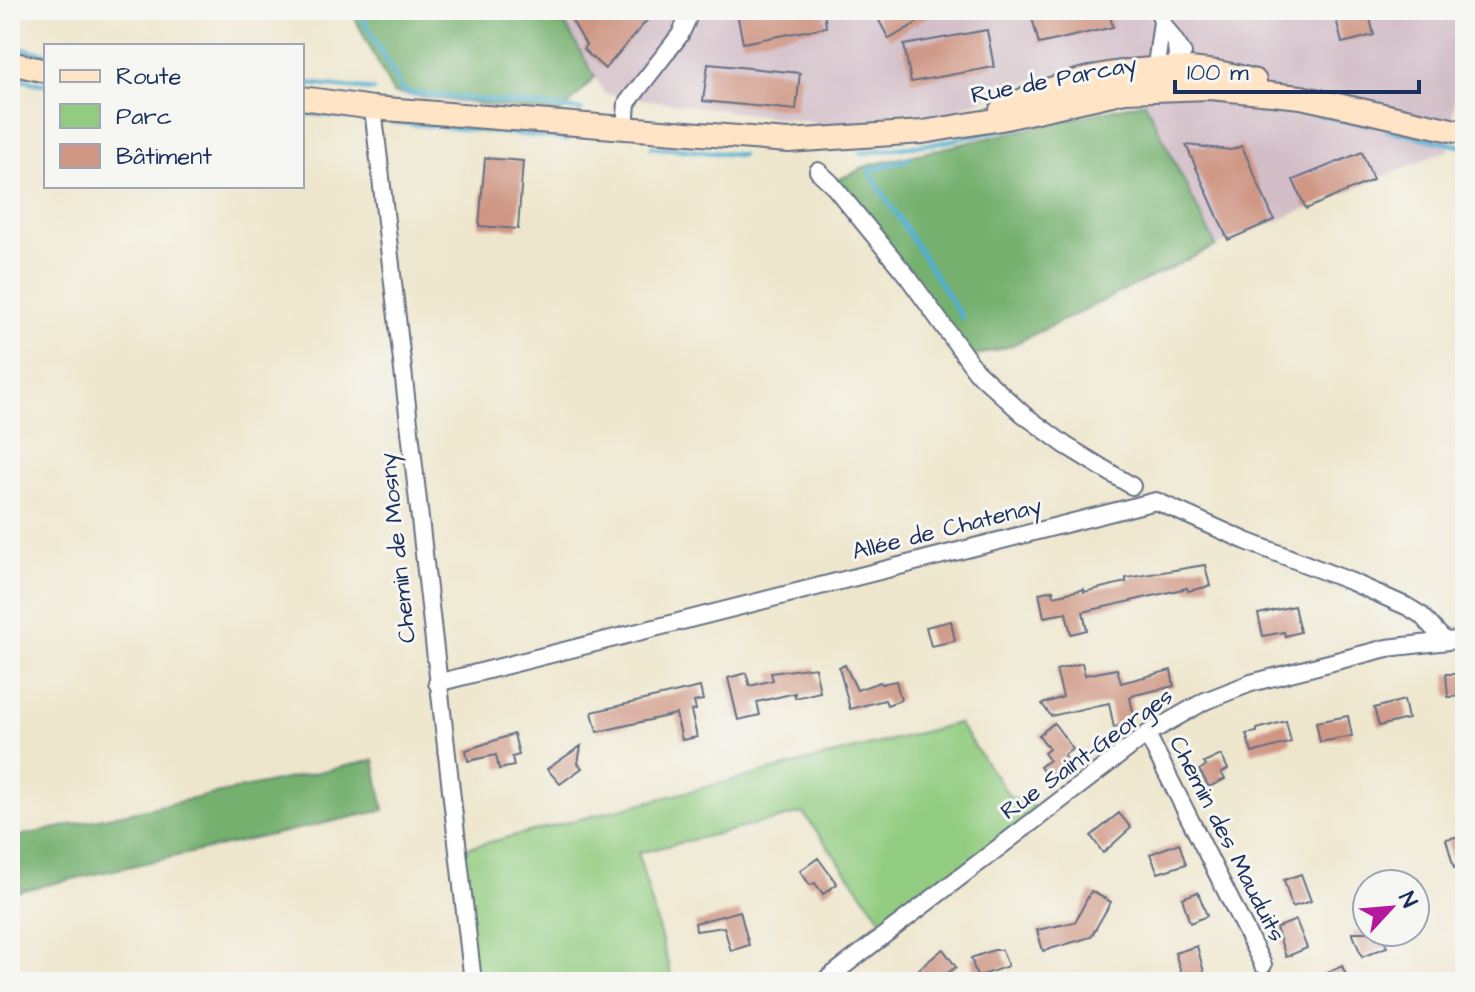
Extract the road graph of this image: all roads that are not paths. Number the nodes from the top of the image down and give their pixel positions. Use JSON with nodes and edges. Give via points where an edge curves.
{"nodes":[{"id":1,"x":689,"y":10,"type":"edge"},
{"id":2,"x":1160,"y":16,"type":"edge"},
{"id":3,"x":1176,"y":45,"type":"junction"},
{"id":4,"x":10,"y":63,"type":"edge"},
{"id":5,"x":44,"y":71,"type":"edge"},
{"id":6,"x":1206,"y":71,"type":"junction"},
{"id":7,"x":1168,"y":72,"type":"junction"},
{"id":8,"x":1301,"y":97,"type":"junction"},
{"id":9,"x":304,"y":98,"type":"edge"},
{"id":10,"x":373,"y":108,"type":"junction"},
{"id":11,"x":965,"y":124,"type":"junction"},
{"id":12,"x":625,"y":129,"type":"junction"},
{"id":13,"x":1465,"y":133,"type":"edge"},
{"id":14,"x":818,"y":171,"type":"dead end"},
{"id":15,"x":1156,"y":501,"type":"junction"},
{"id":16,"x":1465,"y":639,"type":"edge"},
{"id":17,"x":1444,"y":640,"type":"junction"},
{"id":18,"x":437,"y":683,"type":"junction"},
{"id":19,"x":1147,"y":734,"type":"junction"},
{"id":20,"x":1263,"y":965,"type":"dead end"},
{"id":21,"x":473,"y":982,"type":"edge"},
{"id":22,"x":823,"y":982,"type":"edge"}],
"edges":[{"from":1,"to":12,"type":"street","via":[[680,35],[627,103]]},
{"from":2,"to":3,"type":"street"},
{"from":2,"to":7,"type":"street"},
{"from":3,"to":6,"type":"street"},
{"from":3,"to":7,"type":"street"},
{"from":4,"to":5,"type":"street"},
{"from":6,"to":7,"type":"street","name":"Rue de Parcay"},
{"from":6,"to":8,"type":"street","name":"Rue de Parcay","via":[[1241,76]]},
{"from":7,"to":8,"type":"street","name":"Rue de Parcay"},
{"from":7,"to":11,"type":"street","name":"Rue de Parcay","via":[[1125,91]]},
{"from":7,"to":11,"type":"street","name":"Rue de Parcay","via":[[1056,86]]},
{"from":8,"to":13,"type":"street","name":"Rue de Parcay"},
{"from":9,"to":10,"type":"street"},
{"from":10,"to":12,"type":"street"},
{"from":10,"to":18,"type":"street","name":"Chemin de Mosny"},
{"from":11,"to":12,"type":"street","via":[[824,141]]},
{"from":14,"to":15,"type":"street","via":[[908,277],[976,371],[1054,437]]},
{"from":15,"to":17,"type":"street","via":[[1408,607]]},
{"from":15,"to":18,"type":"street","name":"Allée de Chatenay"},
{"from":16,"to":17,"type":"street","name":"Rue Saint-Georges"},
{"from":17,"to":19,"type":"street","name":"Rue Saint-Georges","via":[[1387,648],[1251,683],[1205,701]]},
{"from":18,"to":21,"type":"street","name":"Chemin de Mosny"},
{"from":19,"to":20,"type":"street","name":"Chemin des Mauduits"},
{"from":19,"to":22,"type":"street","name":"Rue Saint-Georges"}]}
